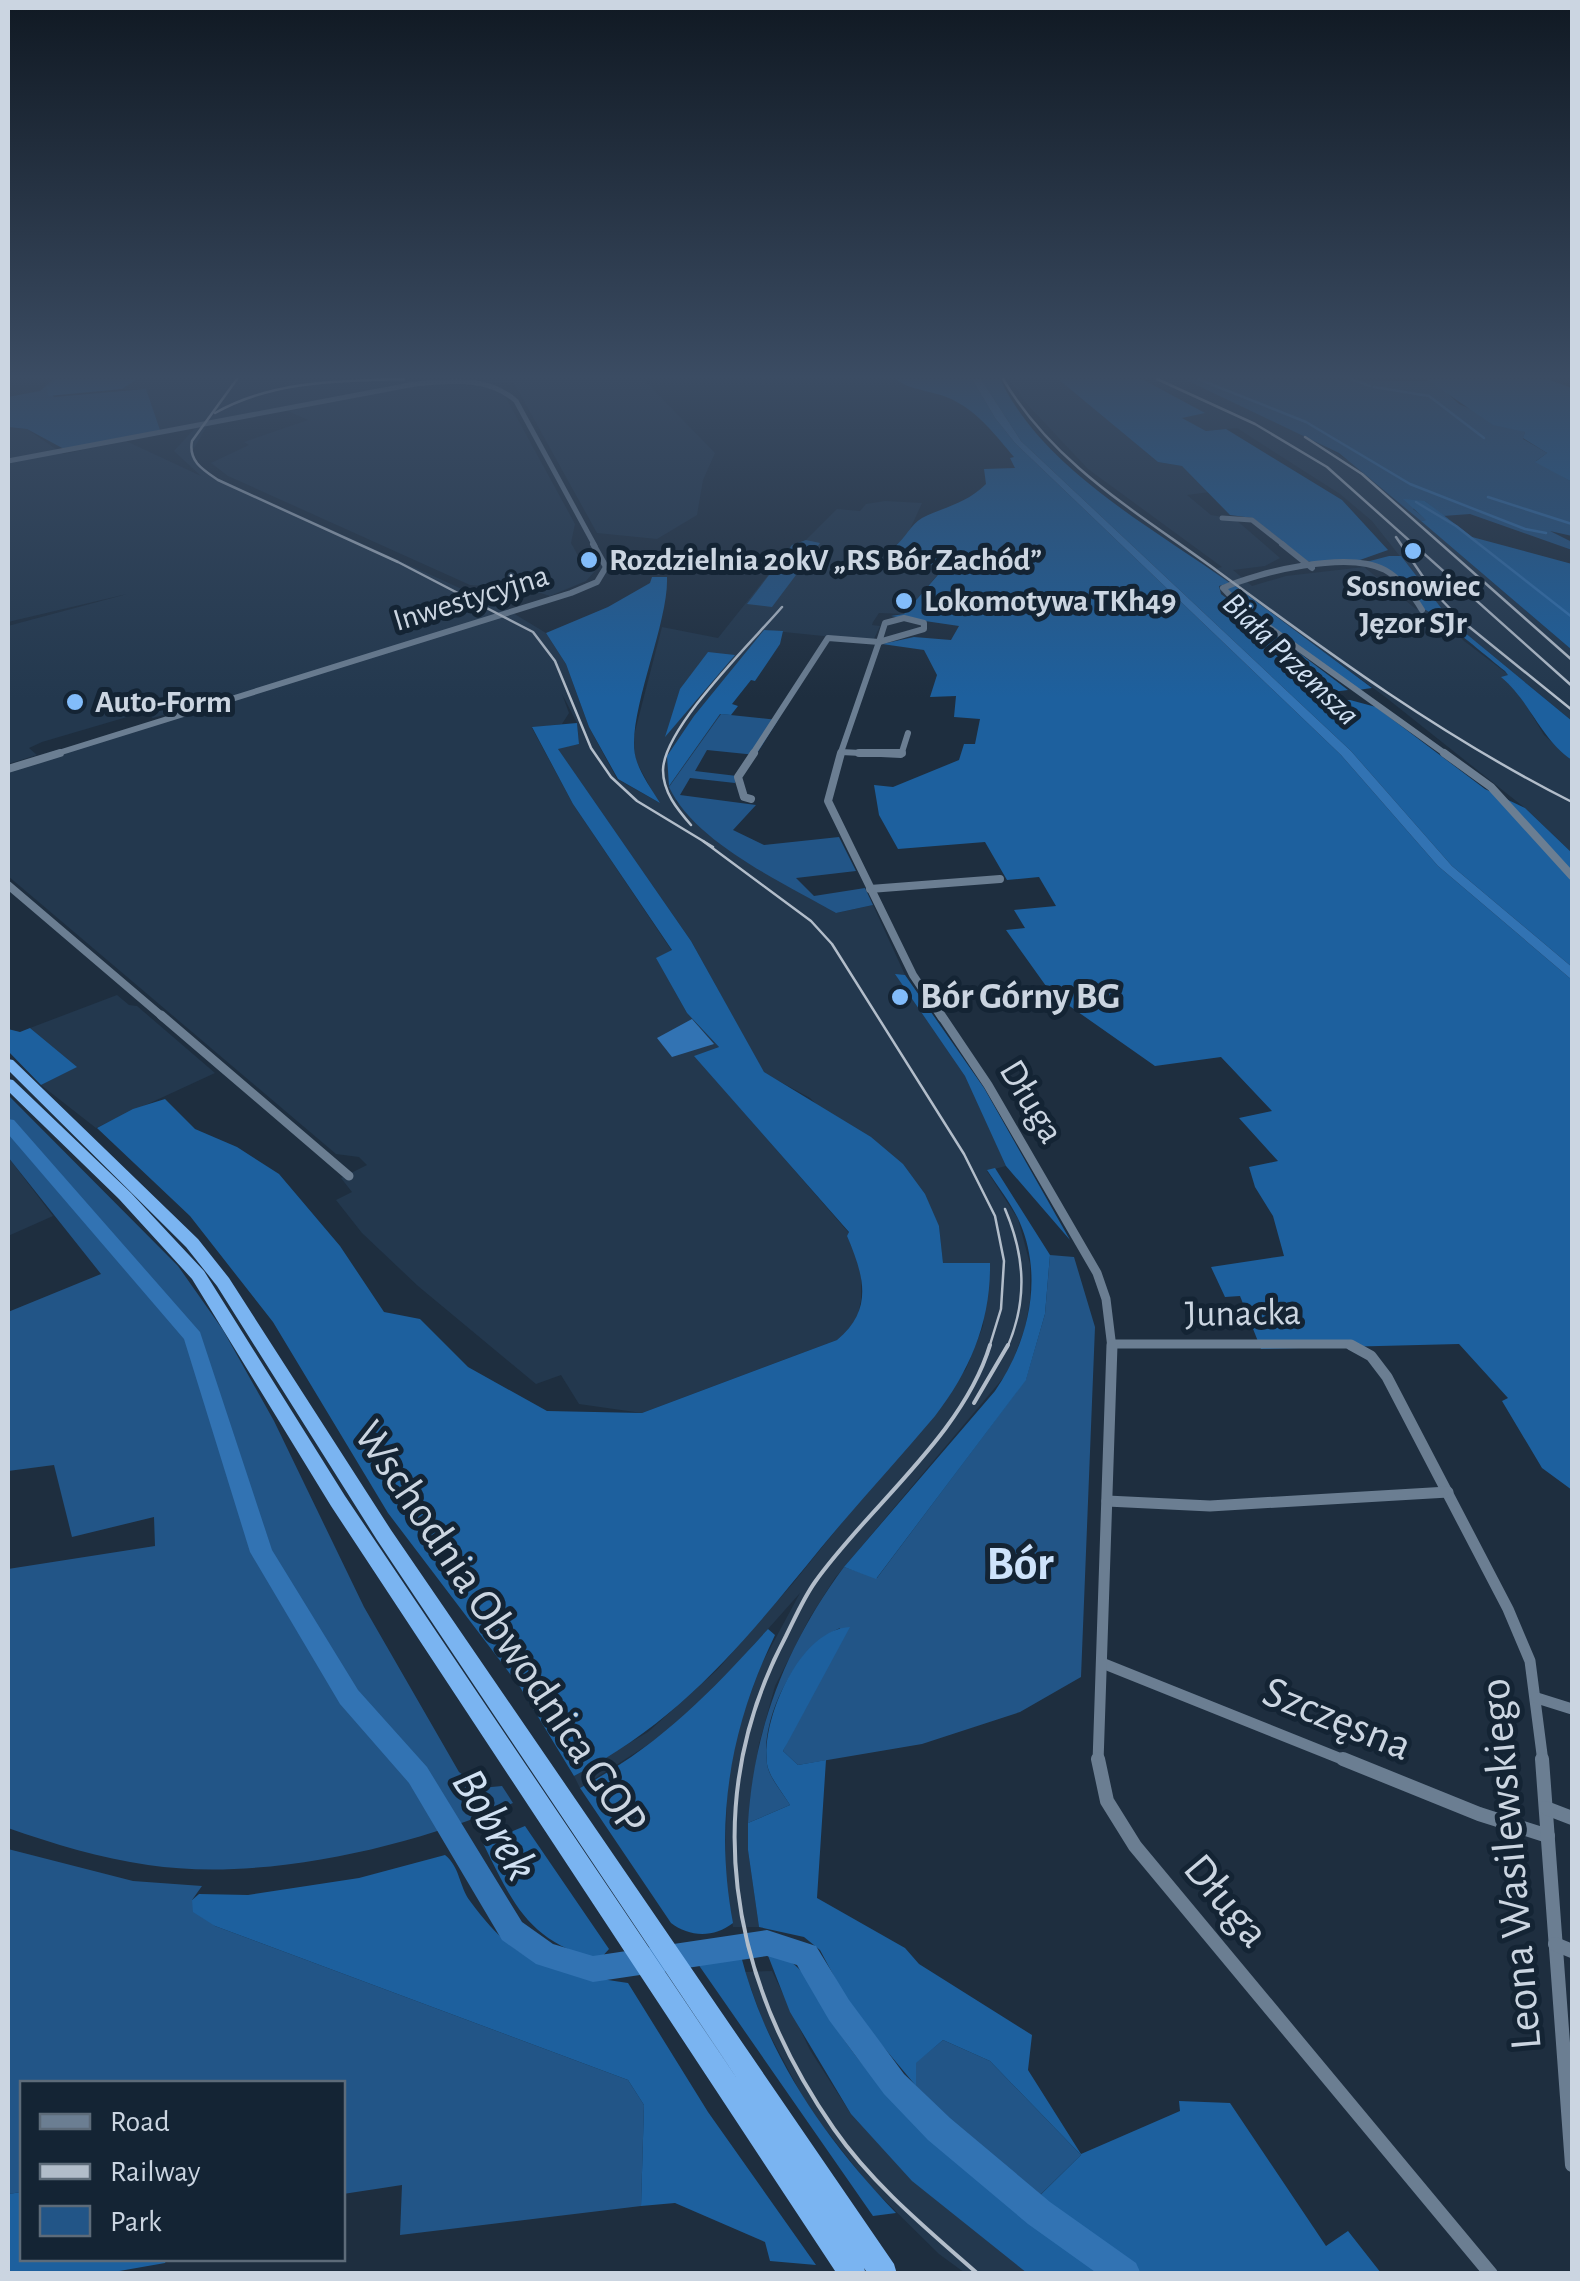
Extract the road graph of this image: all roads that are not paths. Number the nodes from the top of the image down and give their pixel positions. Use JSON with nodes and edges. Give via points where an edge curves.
{"nodes":[{"id":1,"x":565,"y":485,"type":"edge"},
{"id":2,"x":1222,"y":518,"type":"dead end"},
{"id":3,"x":1312,"y":568,"type":"junction"},
{"id":4,"x":1422,"y":610,"type":"dead end"},
{"id":5,"x":885,"y":623,"type":"joint"},
{"id":6,"x":879,"y":642,"type":"junction"},
{"id":7,"x":908,"y":732,"type":"dead end"},
{"id":8,"x":840,"y":752,"type":"junction"},
{"id":9,"x":8,"y":769,"type":"edge"},
{"id":10,"x":751,"y":799,"type":"dead end"},
{"id":11,"x":1572,"y":876,"type":"edge"},
{"id":12,"x":1000,"y":879,"type":"dead end"},
{"id":13,"x":8,"y":886,"type":"edge"},
{"id":14,"x":870,"y":889,"type":"junction"},
{"id":15,"x":116,"y":977,"type":"joint"},
{"id":16,"x":8,"y":1063,"type":"edge"},
{"id":17,"x":8,"y":1083,"type":"edge"},
{"id":18,"x":349,"y":1176,"type":"dead end"},
{"id":19,"x":1112,"y":1344,"type":"junction"},
{"id":20,"x":1371,"y":1356,"type":"joint"},
{"id":21,"x":1448,"y":1492,"type":"junction"},
{"id":22,"x":1107,"y":1501,"type":"junction"},
{"id":23,"x":1102,"y":1663,"type":"junction"},
{"id":24,"x":1537,"y":1698,"type":"junction"},
{"id":25,"x":1572,"y":1709,"type":"edge"},
{"id":26,"x":507,"y":1738,"type":"junction"},
{"id":27,"x":1546,"y":1808,"type":"junction"},
{"id":28,"x":1572,"y":1818,"type":"edge"},
{"id":29,"x":1548,"y":1836,"type":"junction"},
{"id":30,"x":1556,"y":1944,"type":"junction"},
{"id":31,"x":1572,"y":1951,"type":"edge"},
{"id":32,"x":1567,"y":2031,"type":"edge"},
{"id":33,"x":1572,"y":2166,"type":"edge"},
{"id":34,"x":853,"y":2274,"type":"edge"},
{"id":35,"x":884,"y":2274,"type":"edge"},
{"id":36,"x":1491,"y":2274,"type":"edge"}],
"edges":[{"from":1,"to":9,"type":"street","name":"Inwestycyjna","via":[[606,572],[590,586]]},
{"from":2,"to":3,"type":"street","via":[[1252,520]]},
{"from":3,"to":4,"type":"street","via":[[1380,567]]},
{"from":3,"to":11,"type":"street","via":[[1246,580],[1224,593],[1491,788]]},
{"from":5,"to":6,"type":"street","name":"Długa"},
{"from":5,"to":6,"type":"street","via":[[910,618],[925,627]]},
{"from":6,"to":8,"type":"street","name":"Długa"},
{"from":6,"to":10,"type":"street","via":[[828,638],[738,778],[740,791]]},
{"from":7,"to":8,"type":"street","via":[[901,755]]},
{"from":8,"to":14,"type":"street","name":"Długa","via":[[828,801]]},
{"from":12,"to":14,"type":"street"},
{"from":13,"to":15,"type":"street"},
{"from":14,"to":19,"type":"street","name":"Długa","via":[[930,1004],[988,1085],[1097,1274]]},
{"from":15,"to":18,"type":"street"},
{"from":16,"to":26,"type":"highway","name":"Wschodnia Obwodnica GOP","via":[[192,1243],[223,1282]]},
{"from":17,"to":26,"type":"highway","name":"Wschodnia Obwodnica GOP","via":[[198,1275],[338,1501]]},
{"from":19,"to":20,"type":"street","name":"Junacka","via":[[1348,1344]]},
{"from":19,"to":22,"type":"street","name":"Długa"},
{"from":20,"to":21,"type":"street","name":"Leona Wasilewskiego"},
{"from":21,"to":22,"type":"street","via":[[1210,1506]]},
{"from":21,"to":24,"type":"street","name":"Leona Wasilewskiego","via":[[1520,1636]]},
{"from":22,"to":23,"type":"street","name":"Długa"},
{"from":23,"to":29,"type":"street","name":"Szczęsna"},
{"from":23,"to":36,"type":"street","name":"Długa","via":[[1098,1770],[1109,1811]]},
{"from":24,"to":25,"type":"street"},
{"from":24,"to":27,"type":"street","name":"Leona Wasilewskiego"},
{"from":26,"to":34,"type":"highway","name":"Wschodnia Obwodnica GOP"},
{"from":26,"to":35,"type":"highway","name":"Wschodnia Obwodnica GOP"},
{"from":27,"to":28,"type":"street"},
{"from":27,"to":29,"type":"street","name":"Leona Wasilewskiego"},
{"from":29,"to":30,"type":"street","name":"Leona Wasilewskiego"},
{"from":30,"to":31,"type":"street"},
{"from":30,"to":32,"type":"street","name":"Leona Wasilewskiego"},
{"from":32,"to":33,"type":"street","name":"Leona Wasilewskiego"}]}
